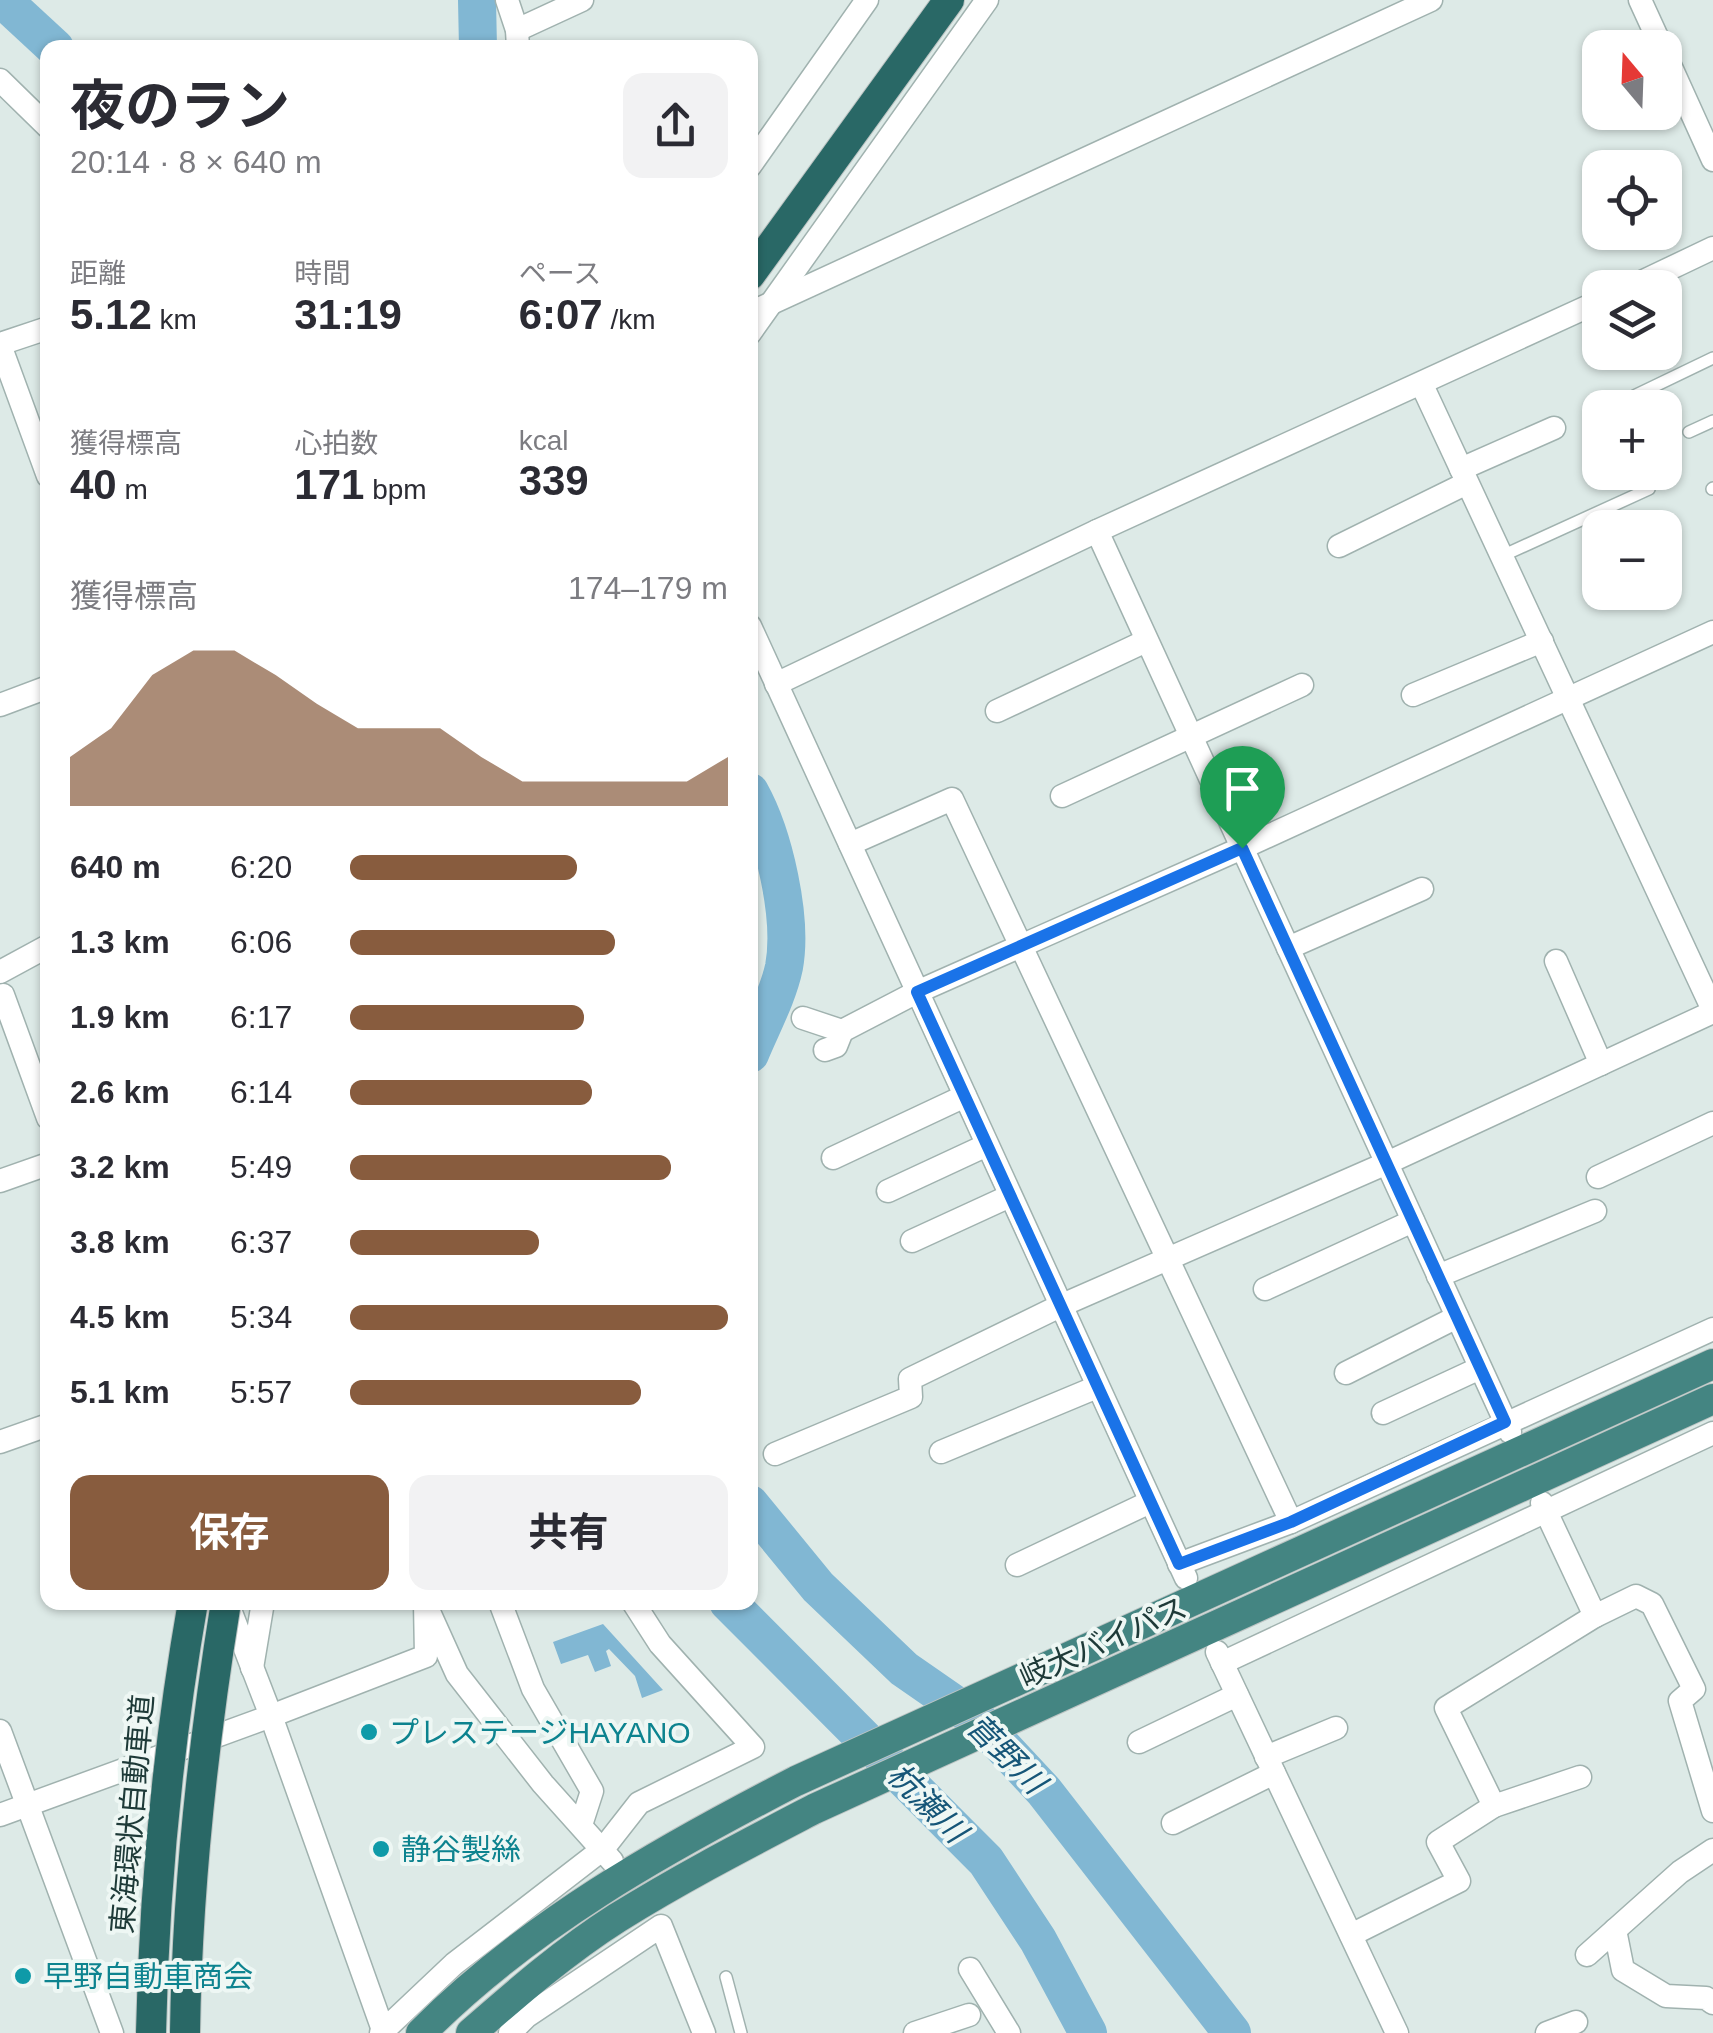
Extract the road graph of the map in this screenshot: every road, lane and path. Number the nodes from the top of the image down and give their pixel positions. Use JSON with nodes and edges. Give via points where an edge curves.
{"nodes":[{"id":1,"x":508,"y":0,"type":"edge"},
{"id":2,"x":582,"y":0,"type":"edge"},
{"id":3,"x":867,"y":0,"type":"edge"},
{"id":4,"x":949,"y":0,"type":"edge"},
{"id":5,"x":987,"y":0,"type":"edge"},
{"id":6,"x":1431,"y":0,"type":"edge"},
{"id":7,"x":1640,"y":0,"type":"edge"},
{"id":8,"x":1654,"y":30,"type":"edge"},
{"id":9,"x":518,"y":39,"type":"edge"},
{"id":10,"x":0,"y":80,"type":"edge"},
{"id":11,"x":1682,"y":91,"type":"edge"},
{"id":12,"x":40,"y":119,"type":"edge"},
{"id":13,"x":758,"y":155,"type":"edge"},
{"id":14,"x":1713,"y":160,"type":"edge"},
{"id":15,"x":794,"y":212,"type":"junction"},
{"id":16,"x":1713,"y":248,"type":"edge"},
{"id":17,"x":758,"y":263,"type":"edge"},
{"id":18,"x":1666,"y":270,"type":"edge"},
{"id":19,"x":758,"y":298,"type":"edge"},
{"id":20,"x":758,"y":299,"type":"edge"},
{"id":21,"x":758,"y":300,"type":"edge"},
{"id":22,"x":1582,"y":309,"type":"edge"},
{"id":23,"x":40,"y":331,"type":"edge"},
{"id":24,"x":0,"y":345,"type":"edge"},
{"id":25,"x":1713,"y":358,"type":"edge"},
{"id":26,"x":1422,"y":384,"type":"junction"},
{"id":27,"x":1646,"y":390,"type":"edge"},
{"id":28,"x":1713,"y":421,"type":"edge"},
{"id":29,"x":1554,"y":428,"type":"dead end"},
{"id":30,"x":1689,"y":432,"type":"dead end"},
{"id":31,"x":40,"y":454,"type":"edge"},
{"id":32,"x":1464,"y":476,"type":"junction"},
{"id":33,"x":1647,"y":490,"type":"edge"},
{"id":34,"x":1097,"y":531,"type":"junction"},
{"id":35,"x":1338,"y":546,"type":"dead end"},
{"id":36,"x":1502,"y":556,"type":"junction"},
{"id":37,"x":1713,"y":632,"type":"edge"},
{"id":38,"x":1146,"y":641,"type":"junction"},
{"id":39,"x":1542,"y":641,"type":"junction"},
{"id":40,"x":758,"y":644,"type":"edge"},
{"id":41,"x":776,"y":684,"type":"junction"},
{"id":42,"x":1302,"y":685,"type":"dead end"},
{"id":43,"x":40,"y":690,"type":"edge"},
{"id":44,"x":1414,"y":695,"type":"dead end"},
{"id":45,"x":1568,"y":698,"type":"junction"},
{"id":46,"x":0,"y":705,"type":"edge"},
{"id":47,"x":997,"y":710,"type":"dead end"},
{"id":48,"x":1190,"y":737,"type":"junction"},
{"id":49,"x":1062,"y":796,"type":"dead end"},
{"id":50,"x":850,"y":844,"type":"junction"},
{"id":51,"x":1242,"y":848,"type":"junction"},
{"id":52,"x":1422,"y":889,"type":"dead end"},
{"id":53,"x":1023,"y":945,"type":"junction"},
{"id":54,"x":1288,"y":948,"type":"junction"},
{"id":55,"x":40,"y":950,"type":"edge"},
{"id":56,"x":1556,"y":961,"type":"dead end"},
{"id":57,"x":0,"y":972,"type":"edge"},
{"id":58,"x":917,"y":992,"type":"junction"},
{"id":59,"x":0,"y":996,"type":"edge"},
{"id":60,"x":1713,"y":1011,"type":"edge"},
{"id":61,"x":803,"y":1018,"type":"dead end"},
{"id":62,"x":842,"y":1031,"type":"junction"},
{"id":63,"x":825,"y":1050,"type":"dead end"},
{"id":64,"x":1601,"y":1064,"type":"junction"},
{"id":65,"x":40,"y":1096,"type":"edge"},
{"id":66,"x":965,"y":1096,"type":"junction"},
{"id":67,"x":1713,"y":1123,"type":"edge"},
{"id":68,"x":986,"y":1145,"type":"junction"},
{"id":69,"x":833,"y":1158,"type":"dead end"},
{"id":70,"x":1387,"y":1163,"type":"junction"},
{"id":71,"x":40,"y":1167,"type":"edge"},
{"id":72,"x":1598,"y":1177,"type":"dead end"},
{"id":73,"x":0,"y":1182,"type":"edge"},
{"id":74,"x":888,"y":1191,"type":"dead end"},
{"id":75,"x":1010,"y":1196,"type":"junction"},
{"id":76,"x":1595,"y":1211,"type":"dead end"},
{"id":77,"x":1413,"y":1220,"type":"junction"},
{"id":78,"x":912,"y":1241,"type":"dead end"},
{"id":79,"x":1166,"y":1258,"type":"junction"},
{"id":80,"x":1438,"y":1276,"type":"junction"},
{"id":81,"x":1265,"y":1289,"type":"dead end"},
{"id":82,"x":1060,"y":1306,"type":"junction"},
{"id":83,"x":1457,"y":1317,"type":"junction"},
{"id":84,"x":1713,"y":1329,"type":"edge"},
{"id":85,"x":1713,"y":1364,"type":"edge"},
{"id":86,"x":1480,"y":1368,"type":"junction"},
{"id":87,"x":1346,"y":1373,"type":"dead end"},
{"id":88,"x":1097,"y":1387,"type":"junction"},
{"id":89,"x":1713,"y":1399,"type":"edge"},
{"id":90,"x":1382,"y":1414,"type":"dead end"},
{"id":91,"x":1507,"y":1427,"type":"junction"},
{"id":92,"x":40,"y":1428,"type":"edge"},
{"id":93,"x":1713,"y":1433,"type":"edge"},
{"id":94,"x":0,"y":1442,"type":"edge"},
{"id":95,"x":940,"y":1452,"type":"dead end"},
{"id":96,"x":775,"y":1454,"type":"dead end"},
{"id":97,"x":1150,"y":1502,"type":"junction"},
{"id":98,"x":1545,"y":1508,"type":"junction"},
{"id":99,"x":1291,"y":1522,"type":"junction"},
{"id":100,"x":1017,"y":1565,"type":"dead end"},
{"id":101,"x":192,"y":1610,"type":"edge"},
{"id":102,"x":225,"y":1610,"type":"edge"},
{"id":103,"x":229,"y":1610,"type":"edge"},
{"id":104,"x":262,"y":1610,"type":"edge"},
{"id":105,"x":425,"y":1610,"type":"edge"},
{"id":106,"x":428,"y":1610,"type":"edge"},
{"id":107,"x":444,"y":1610,"type":"edge"},
{"id":108,"x":503,"y":1610,"type":"edge"},
{"id":109,"x":638,"y":1610,"type":"edge"},
{"id":110,"x":1596,"y":1616,"type":"junction"},
{"id":111,"x":442,"y":1637,"type":"junction"},
{"id":112,"x":1210,"y":1651,"type":"junction"},
{"id":113,"x":252,"y":1668,"type":"junction"},
{"id":114,"x":1704,"y":1687,"type":"edge"},
{"id":115,"x":1237,"y":1695,"type":"junction"},
{"id":116,"x":271,"y":1716,"type":"junction"},
{"id":117,"x":1336,"y":1728,"type":"dead end"},
{"id":118,"x":0,"y":1731,"type":"edge"},
{"id":119,"x":1139,"y":1742,"type":"dead end"},
{"id":120,"x":1270,"y":1765,"type":"junction"},
{"id":121,"x":1580,"y":1777,"type":"dead end"},
{"id":122,"x":27,"y":1805,"type":"junction"},
{"id":123,"x":1494,"y":1806,"type":"junction"},
{"id":124,"x":1713,"y":1811,"type":"edge"},
{"id":125,"x":0,"y":1815,"type":"edge"},
{"id":126,"x":1173,"y":1824,"type":"dead end"},
{"id":127,"x":581,"y":1826,"type":"junction"},
{"id":128,"x":1713,"y":1850,"type":"edge"},
{"id":129,"x":608,"y":1855,"type":"junction"},
{"id":130,"x":1615,"y":1930,"type":"junction"},
{"id":131,"x":1350,"y":1934,"type":"junction"},
{"id":132,"x":1587,"y":1954,"type":"dead end"},
{"id":133,"x":970,"y":1968,"type":"dead end"},
{"id":134,"x":726,"y":1977,"type":"dead end"},
{"id":135,"x":1713,"y":2003,"type":"edge"},
{"id":136,"x":969,"y":2015,"type":"dead end"},
{"id":137,"x":1576,"y":2022,"type":"dead end"},
{"id":138,"x":382,"y":2032,"type":"edge"},
{"id":139,"x":112,"y":2033,"type":"edge"},
{"id":140,"x":150,"y":2033,"type":"edge"},
{"id":141,"x":185,"y":2033,"type":"edge"},
{"id":142,"x":421,"y":2033,"type":"edge"},
{"id":143,"x":471,"y":2033,"type":"edge"},
{"id":144,"x":510,"y":2033,"type":"edge"},
{"id":145,"x":704,"y":2033,"type":"edge"},
{"id":146,"x":741,"y":2033,"type":"edge"},
{"id":147,"x":915,"y":2033,"type":"edge"},
{"id":148,"x":1009,"y":2033,"type":"edge"},
{"id":149,"x":1397,"y":2033,"type":"edge"},
{"id":150,"x":1547,"y":2033,"type":"edge"}],
"edges":[{"from":1,"to":9,"type":"street"},
{"from":2,"to":9,"type":"street"},
{"from":3,"to":13,"type":"street"},
{"from":4,"to":15,"type":"highway"},
{"from":5,"to":20,"type":"street"},
{"from":6,"to":21,"type":"street"},
{"from":7,"to":8,"type":"street"},
{"from":10,"to":12,"type":"street"},
{"from":11,"to":14,"type":"street"},
{"from":15,"to":17,"type":"highway"},
{"from":15,"to":19,"type":"highway"},
{"from":16,"to":18,"type":"street"},
{"from":22,"to":26,"type":"street"},
{"from":23,"to":24,"type":"street"},
{"from":24,"to":31,"type":"street"},
{"from":25,"to":27,"type":"lane"},
{"from":26,"to":32,"type":"street"},
{"from":26,"to":34,"type":"street"},
{"from":28,"to":30,"type":"lane"},
{"from":29,"to":32,"type":"street"},
{"from":32,"to":35,"type":"street"},
{"from":32,"to":36,"type":"street"},
{"from":33,"to":36,"type":"lane"},
{"from":34,"to":38,"type":"street"},
{"from":34,"to":41,"type":"street"},
{"from":36,"to":39,"type":"street"},
{"from":37,"to":45,"type":"street"},
{"from":38,"to":47,"type":"street"},
{"from":38,"to":48,"type":"street"},
{"from":39,"to":44,"type":"street"},
{"from":39,"to":45,"type":"street"},
{"from":40,"to":41,"type":"street"},
{"from":41,"to":50,"type":"street"},
{"from":42,"to":48,"type":"street"},
{"from":43,"to":46,"type":"street"},
{"from":45,"to":51,"type":"street"},
{"from":45,"to":60,"type":"street"},
{"from":48,"to":49,"type":"street"},
{"from":48,"to":51,"type":"street"},
{"from":50,"to":53,"type":"street","via":[[952,799]]},
{"from":50,"to":58,"type":"street"},
{"from":51,"to":53,"type":"street"},
{"from":51,"to":54,"type":"street"},
{"from":52,"to":54,"type":"street"},
{"from":53,"to":58,"type":"street"},
{"from":53,"to":79,"type":"street"},
{"from":54,"to":70,"type":"street"},
{"from":55,"to":57,"type":"street"},
{"from":56,"to":64,"type":"street"},
{"from":58,"to":62,"type":"street"},
{"from":58,"to":66,"type":"street"},
{"from":59,"to":65,"type":"street"},
{"from":60,"to":64,"type":"street"},
{"from":61,"to":62,"type":"street"},
{"from":62,"to":63,"type":"street","via":[[836,1046]]},
{"from":64,"to":70,"type":"street"},
{"from":66,"to":68,"type":"street"},
{"from":66,"to":69,"type":"street"},
{"from":67,"to":72,"type":"street"},
{"from":68,"to":74,"type":"street"},
{"from":68,"to":75,"type":"street"},
{"from":70,"to":77,"type":"street"},
{"from":70,"to":79,"type":"street"},
{"from":71,"to":73,"type":"street"},
{"from":75,"to":78,"type":"street"},
{"from":75,"to":82,"type":"street"},
{"from":76,"to":80,"type":"street"},
{"from":77,"to":80,"type":"street"},
{"from":77,"to":81,"type":"street"},
{"from":79,"to":82,"type":"street"},
{"from":79,"to":99,"type":"street"},
{"from":80,"to":83,"type":"street"},
{"from":82,"to":88,"type":"street"},
{"from":82,"to":96,"type":"street","via":[[910,1380],[911,1397]]},
{"from":83,"to":86,"type":"street"},
{"from":83,"to":87,"type":"street"},
{"from":84,"to":91,"type":"street"},
{"from":85,"to":142,"type":"highway","name":"岐大バイパス","via":[[692,1834],[511,1954]]},
{"from":86,"to":90,"type":"street"},
{"from":86,"to":91,"type":"street"},
{"from":88,"to":95,"type":"street"},
{"from":88,"to":97,"type":"street"},
{"from":89,"to":112,"type":"highway","name":"岐大バイパス"},
{"from":91,"to":99,"type":"street"},
{"from":92,"to":94,"type":"street"},
{"from":93,"to":98,"type":"street"},
{"from":97,"to":99,"type":"street","via":[[1182,1571]]},
{"from":97,"to":100,"type":"street"},
{"from":98,"to":110,"type":"street"},
{"from":98,"to":112,"type":"street"},
{"from":101,"to":140,"type":"highway","name":"東海環状自動車道","bridge":true,"via":[[162,1844]]},
{"from":102,"to":141,"type":"highway","bridge":true,"via":[[195,1846]]},
{"from":103,"to":113,"type":"street"},
{"from":104,"to":113,"type":"street"},
{"from":105,"to":116,"type":"street","via":[[426,1656]]},
{"from":106,"to":111,"type":"street"},
{"from":107,"to":111,"type":"street"},
{"from":108,"to":127,"type":"street","via":[[533,1690],[592,1791]]},
{"from":109,"to":129,"type":"street","via":[[660,1644],[753,1747],[638,1803]]},
{"from":110,"to":114,"type":"street","via":[[1636,1596],[1652,1604]]},
{"from":110,"to":123,"type":"street","via":[[1446,1708]]},
{"from":111,"to":127,"type":"street","via":[[457,1674]]},
{"from":112,"to":115,"type":"street"},
{"from":112,"to":143,"type":"highway","name":"岐大バイパス","via":[[814,1809],[706,1864],[614,1920]]},
{"from":113,"to":116,"type":"street"},
{"from":114,"to":124,"type":"street","via":[[1680,1701]]},
{"from":115,"to":119,"type":"street"},
{"from":115,"to":120,"type":"street"},
{"from":116,"to":122,"type":"street"},
{"from":116,"to":138,"type":"street"},
{"from":117,"to":120,"type":"street"},
{"from":118,"to":122,"type":"street"},
{"from":120,"to":126,"type":"street"},
{"from":120,"to":131,"type":"street"},
{"from":121,"to":123,"type":"street"},
{"from":122,"to":125,"type":"street"},
{"from":122,"to":139,"type":"street"},
{"from":123,"to":131,"type":"street","via":[[1438,1842],[1459,1881]]},
{"from":127,"to":129,"type":"street"},
{"from":128,"to":130,"type":"street"},
{"from":129,"to":138,"type":"street","via":[[454,1964]]},
{"from":130,"to":132,"type":"street"},
{"from":130,"to":135,"type":"street","via":[[1623,1970],[1666,1996]]},
{"from":131,"to":149,"type":"street"},
{"from":133,"to":148,"type":"street"},
{"from":134,"to":146,"type":"lane"},
{"from":136,"to":147,"type":"street"},
{"from":137,"to":150,"type":"street"},
{"from":144,"to":145,"type":"street","via":[[658,1921]]}]}
